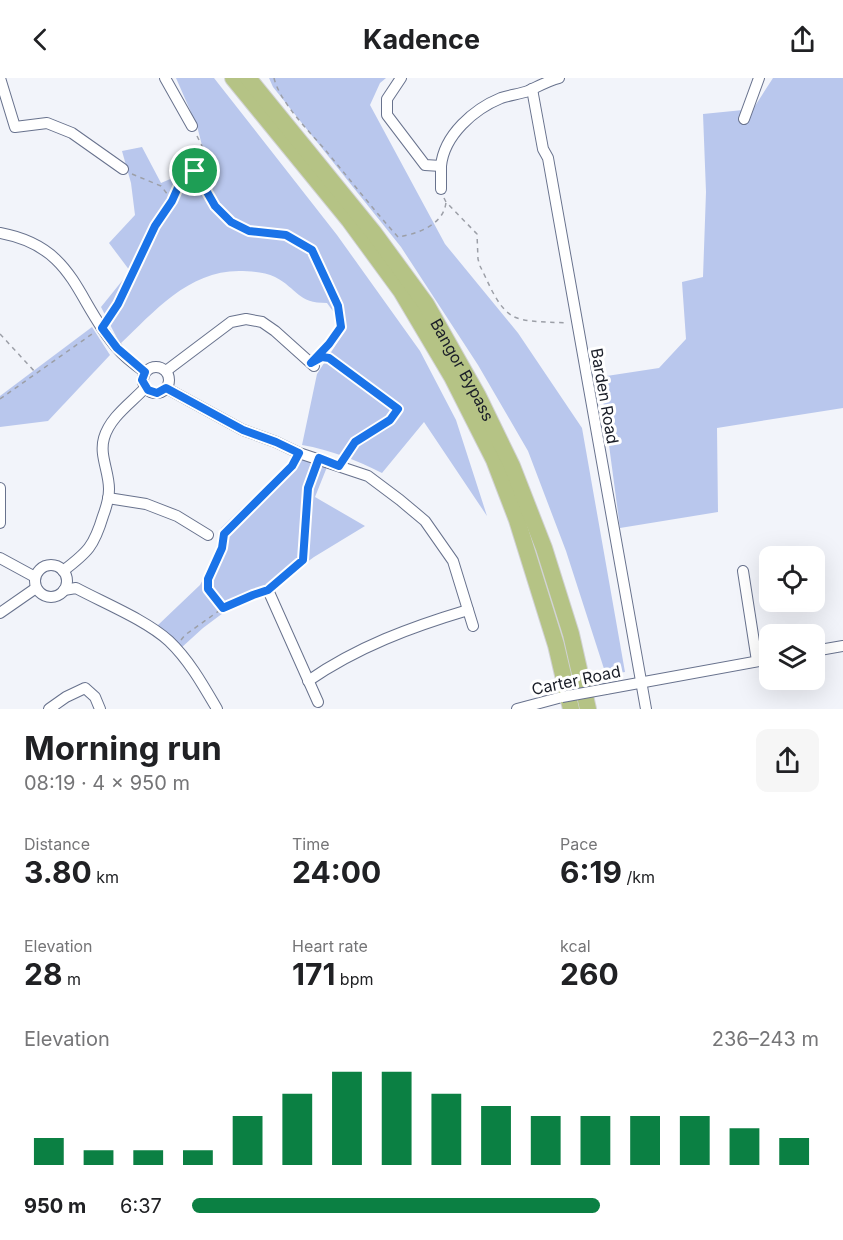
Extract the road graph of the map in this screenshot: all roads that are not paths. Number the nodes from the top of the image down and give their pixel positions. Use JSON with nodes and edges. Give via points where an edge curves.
{"nodes":[{"id":1,"x":0,"y":78,"type":"edge"},
{"id":2,"x":165,"y":78,"type":"edge"},
{"id":3,"x":233,"y":78,"type":"edge"},
{"id":4,"x":248,"y":78,"type":"edge"},
{"id":5,"x":401,"y":78,"type":"edge"},
{"id":6,"x":559,"y":78,"type":"edge"},
{"id":7,"x":759,"y":78,"type":"edge"},
{"id":8,"x":532,"y":89,"type":"junction"},
{"id":9,"x":744,"y":119,"type":"dead end"},
{"id":10,"x":192,"y":126,"type":"road end"},
{"id":11,"x":441,"y":166,"type":"junction"},
{"id":12,"x":123,"y":169,"type":"road end"},
{"id":13,"x":441,"y":189,"type":"road end"},
{"id":14,"x":0,"y":233,"type":"edge"},
{"id":15,"x":313,"y":364,"type":"road end"},
{"id":16,"x":145,"y":372,"type":"junction"},
{"id":17,"x":166,"y":372,"type":"junction"},
{"id":18,"x":145,"y":388,"type":"junction"},
{"id":19,"x":166,"y":388,"type":"junction"},
{"id":20,"x":0,"y":488,"type":"edge"},
{"id":21,"x":108,"y":498,"type":"junction"},
{"id":22,"x":0,"y":524,"type":"edge"},
{"id":23,"x":208,"y":535,"type":"dead end"},
{"id":24,"x":0,"y":558,"type":"edge"},
{"id":25,"x":63,"y":571,"type":"junction"},
{"id":26,"x":743,"y":571,"type":"dead end"},
{"id":27,"x":36,"y":582,"type":"junction"},
{"id":28,"x":64,"y":590,"type":"junction"},
{"id":29,"x":268,"y":590,"type":"road end"},
{"id":30,"x":468,"y":610,"type":"junction"},
{"id":31,"x":0,"y":613,"type":"edge"},
{"id":32,"x":473,"y":626,"type":"dead end"},
{"id":33,"x":843,"y":646,"type":"edge"},
{"id":34,"x":825,"y":649,"type":"edge"},
{"id":35,"x":757,"y":661,"type":"joint"},
{"id":36,"x":308,"y":681,"type":"junction"},
{"id":37,"x":642,"y":682,"type":"junction"},
{"id":38,"x":318,"y":702,"type":"dead end"},
{"id":39,"x":566,"y":703,"type":"edge"},
{"id":40,"x":49,"y":709,"type":"edge"},
{"id":41,"x":100,"y":709,"type":"edge"},
{"id":42,"x":217,"y":709,"type":"edge"},
{"id":43,"x":517,"y":709,"type":"edge"},
{"id":44,"x":588,"y":709,"type":"edge"},
{"id":45,"x":646,"y":709,"type":"edge"}],
"edges":[{"from":1,"to":12,"type":"street","via":[[15,127],[47,123],[72,133]]},
{"from":2,"to":10,"type":"street"},
{"from":3,"to":39,"type":"main road","name":"Bangor Bypass","via":[[349,220],[401,291],[463,397],[494,460],[517,520],[556,645]]},
{"from":4,"to":44,"type":"main road","name":"Bangor Bypass","via":[[374,233],[426,304],[478,396],[512,466],[544,548],[571,634]]},
{"from":5,"to":11,"type":"street","via":[[387,99],[387,115],[425,165]]},
{"from":6,"to":8,"type":"street"},
{"from":7,"to":9,"type":"street"},
{"from":8,"to":11,"type":"street","via":[[498,99],[473,116],[451,138]]},
{"from":8,"to":37,"type":"street","name":"Barden Road","via":[[548,158]]},
{"from":11,"to":13,"type":"street"},
{"from":14,"to":16,"type":"street","via":[[46,251],[57,260],[117,348]]},
{"from":15,"to":17,"type":"street","via":[[262,322],[246,319],[231,322]]},
{"from":16,"to":17,"type":"street","via":[[157,367]]},
{"from":16,"to":18,"type":"street"},
{"from":17,"to":19,"type":"street"},
{"from":18,"to":19,"type":"street","via":[[154,393]]},
{"from":18,"to":21,"type":"street","via":[[114,419],[103,440]]},
{"from":19,"to":30,"type":"street","via":[[243,430],[368,476],[425,520],[453,561]]},
{"from":20,"to":22,"type":"street"},
{"from":21,"to":23,"type":"street","via":[[146,504],[177,516]]},
{"from":21,"to":25,"type":"street","via":[[94,543]]},
{"from":24,"to":27,"type":"street"},
{"from":25,"to":27,"type":"street","via":[[50,565],[41,568]]},
{"from":25,"to":28,"type":"street"},
{"from":26,"to":35,"type":"street"},
{"from":27,"to":28,"type":"street","via":[[43,595],[52,597]]},
{"from":27,"to":31,"type":"street"},
{"from":28,"to":42,"type":"street","via":[[76,588],[145,624],[176,648]]},
{"from":29,"to":36,"type":"street"},
{"from":30,"to":32,"type":"street"},
{"from":30,"to":36,"type":"street","via":[[409,628],[346,656]]},
{"from":33,"to":34,"type":"street"},
{"from":35,"to":37,"type":"street","name":"Carter Road"},
{"from":36,"to":38,"type":"street"},
{"from":37,"to":39,"type":"street","name":"Carter Road","bridge":true},
{"from":37,"to":45,"type":"street","name":"Barden Road"},
{"from":39,"to":43,"type":"street","name":"Carter Road"},
{"from":40,"to":41,"type":"street","via":[[85,688]]}]}
